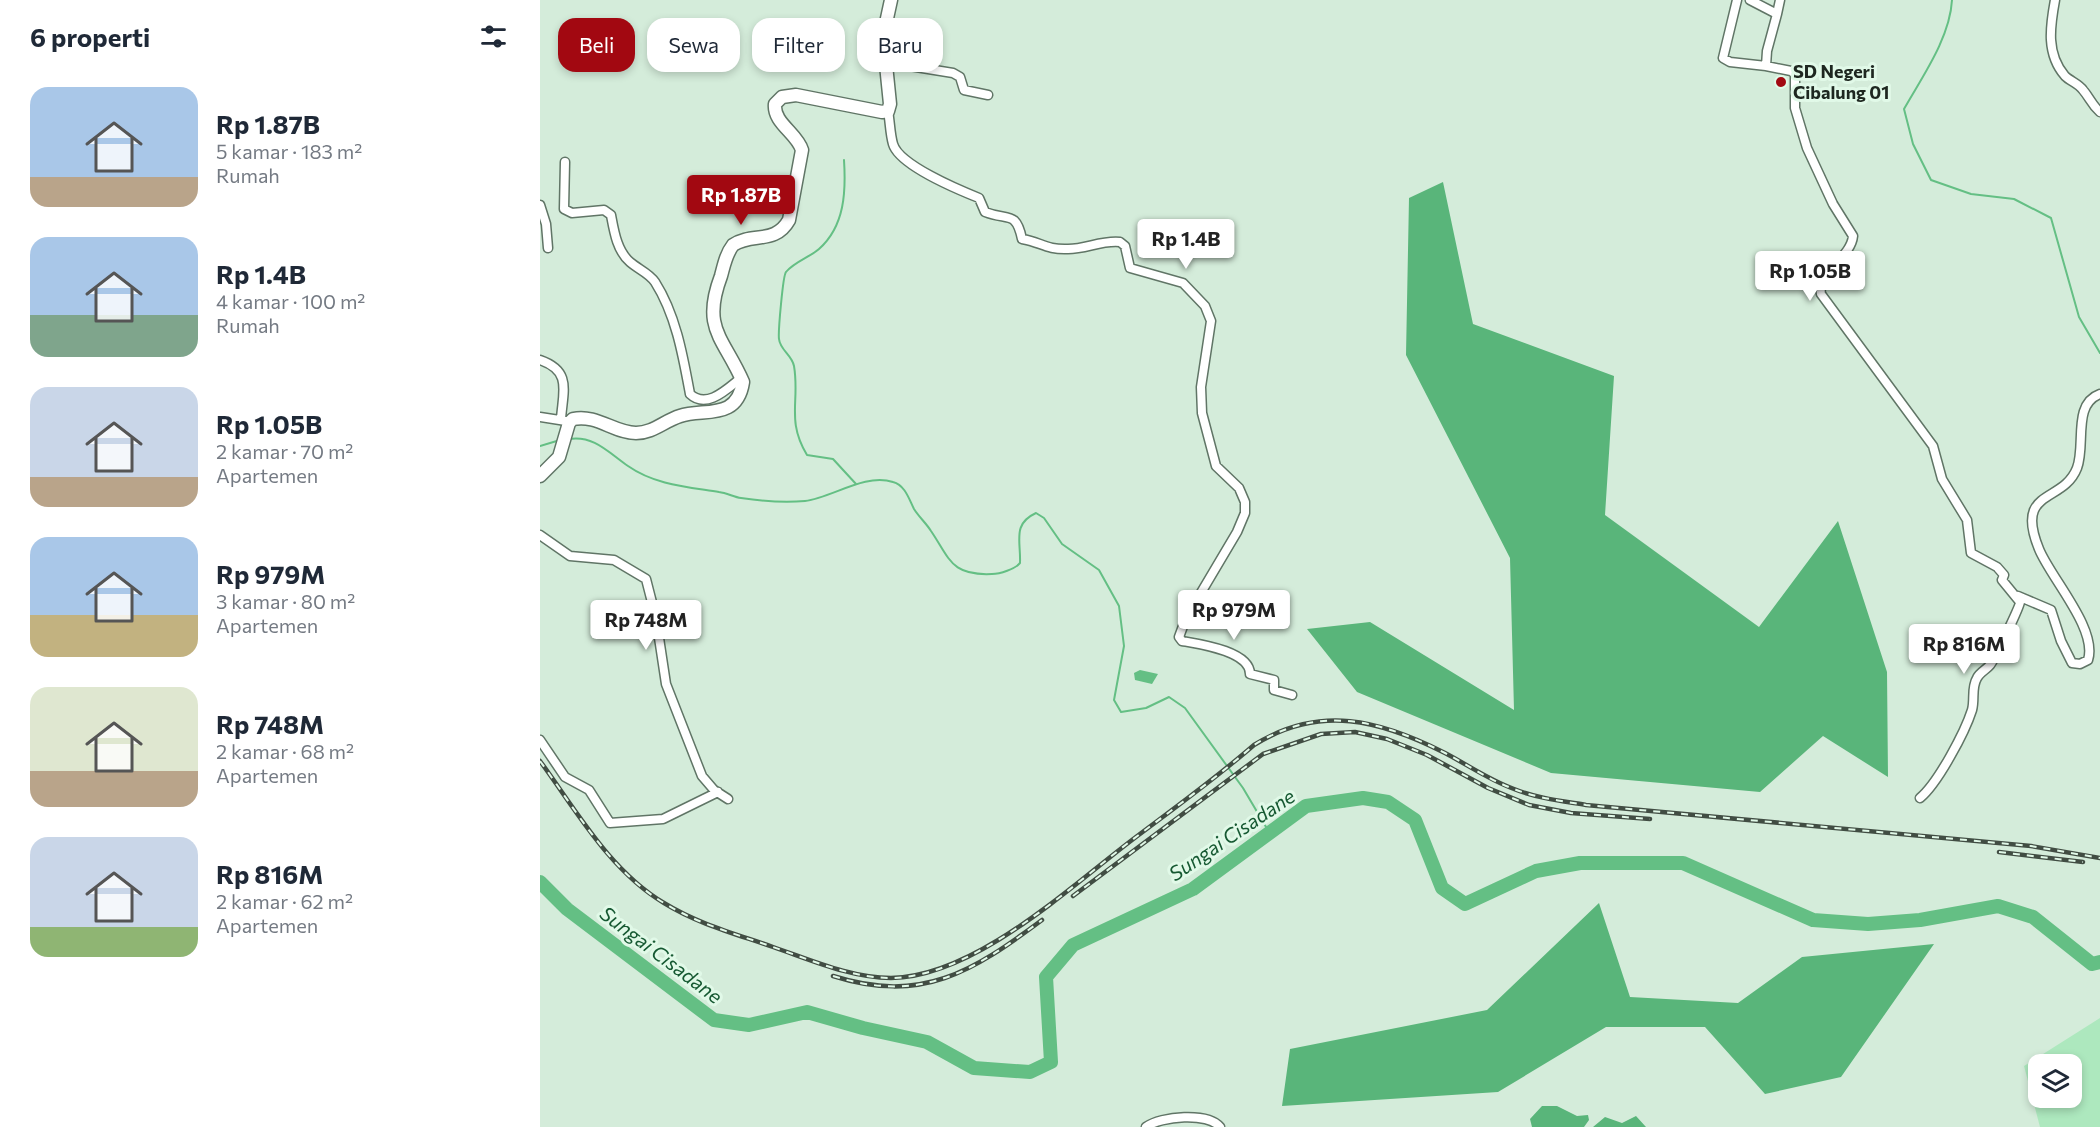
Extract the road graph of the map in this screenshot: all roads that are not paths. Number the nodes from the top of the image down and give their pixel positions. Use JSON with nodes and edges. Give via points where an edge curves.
{"nodes":[{"id":1,"x":891,"y":0,"type":"edge"},
{"id":2,"x":1737,"y":0,"type":"edge"},
{"id":3,"x":1750,"y":0,"type":"edge"},
{"id":4,"x":1780,"y":0,"type":"edge"},
{"id":5,"x":2055,"y":0,"type":"edge"},
{"id":6,"x":1777,"y":14,"type":"junction"},
{"id":7,"x":888,"y":18,"type":"edge"},
{"id":8,"x":1766,"y":66,"type":"junction"},
{"id":9,"x":943,"y":71,"type":"edge"},
{"id":10,"x":886,"y":72,"type":"edge"},
{"id":11,"x":988,"y":95,"type":"dead end"},
{"id":12,"x":888,"y":111,"type":"junction"},
{"id":13,"x":2100,"y":112,"type":"edge"},
{"id":14,"x":565,"y":162,"type":"dead end"},
{"id":15,"x":540,"y":205,"type":"edge"},
{"id":16,"x":548,"y":248,"type":"dead end"},
{"id":17,"x":540,"y":360,"type":"edge"},
{"id":18,"x":741,"y":378,"type":"junction"},
{"id":19,"x":2100,"y":394,"type":"edge"},
{"id":20,"x":540,"y":417,"type":"edge"},
{"id":21,"x":565,"y":430,"type":"junction"},
{"id":22,"x":540,"y":476,"type":"edge"},
{"id":23,"x":540,"y":535,"type":"edge"},
{"id":24,"x":2018,"y":596,"type":"junction"},
{"id":25,"x":1292,"y":695,"type":"dead end"},
{"id":26,"x":540,"y":740,"type":"edge"},
{"id":27,"x":718,"y":792,"type":"junction"},
{"id":28,"x":1920,"y":798,"type":"dead end"},
{"id":29,"x":728,"y":799,"type":"dead end"},
{"id":30,"x":1146,"y":1127,"type":"edge"},
{"id":31,"x":1220,"y":1127,"type":"edge"}],
"edges":[{"from":1,"to":7,"type":"street"},
{"from":2,"to":8,"type":"street","via":[[1723,58]]},
{"from":3,"to":6,"type":"street"},
{"from":4,"to":6,"type":"street"},
{"from":5,"to":13,"type":"street","via":[[2050,38],[2055,60]]},
{"from":6,"to":8,"type":"street"},
{"from":8,"to":24,"type":"street","via":[[1795,74],[1796,108],[1807,148],[1853,236],[1851,245],[1821,285],[1822,296],[1933,446],[1942,479],[1967,520],[1971,553],[1997,567],[2004,576],[2002,580]]},
{"from":9,"to":11,"type":"street","via":[[960,77],[964,90]]},
{"from":10,"to":12,"type":"street"},
{"from":12,"to":18,"type":"street","via":[[796,95],[777,100],[776,114],[802,150],[789,220],[772,237],[733,245],[713,300],[717,334]]},
{"from":12,"to":25,"type":"street","via":[[892,143],[904,156],[939,180],[979,198],[985,212],[1018,222],[1022,239],[1059,249],[1120,242],[1125,246],[1130,268],[1184,283],[1205,306],[1211,321],[1201,387],[1202,413],[1216,466],[1239,488],[1246,507],[1237,532],[1186,618],[1179,637],[1182,641],[1222,649],[1246,664],[1250,674],[1274,680],[1274,690]]},
{"from":14,"to":18,"type":"street","via":[[564,208],[572,213],[604,210],[611,215],[617,241],[628,261],[653,278],[665,300],[690,394],[717,397]]},
{"from":15,"to":16,"type":"street"},
{"from":17,"to":21,"type":"street","via":[[562,373]]},
{"from":18,"to":21,"type":"street","via":[[739,393],[720,411],[682,415],[650,431],[631,432],[589,418]]},
{"from":19,"to":24,"type":"street","via":[[2084,407],[2080,459],[2073,477],[2038,501],[2033,522],[2047,567],[2073,606],[2085,634],[2090,651],[2088,660],[2075,664],[2070,661],[2051,610]]},
{"from":20,"to":21,"type":"street"},
{"from":21,"to":22,"type":"street","via":[[556,463]]},
{"from":23,"to":27,"type":"street","via":[[570,556],[614,560],[646,579],[666,684],[702,776]]},
{"from":24,"to":28,"type":"street","via":[[2017,613],[1992,662],[1975,683],[1971,712],[1958,742]]},
{"from":26,"to":27,"type":"street","via":[[565,777],[589,790],[610,823],[663,819]]},
{"from":27,"to":29,"type":"street"},
{"from":30,"to":31,"type":"street","via":[[1169,1118],[1210,1120]]}]}
